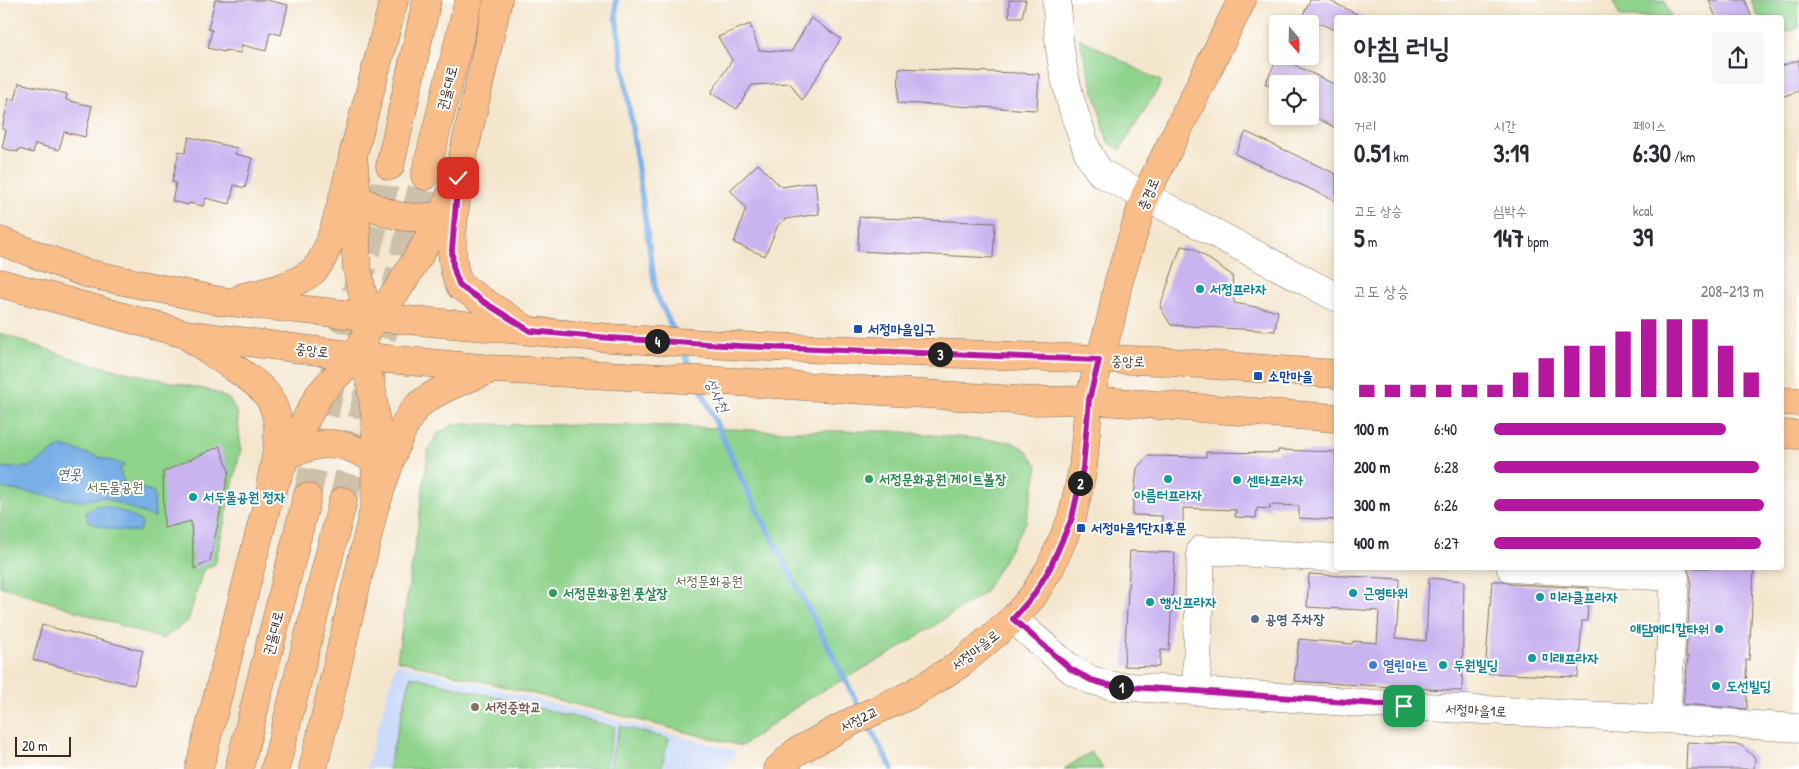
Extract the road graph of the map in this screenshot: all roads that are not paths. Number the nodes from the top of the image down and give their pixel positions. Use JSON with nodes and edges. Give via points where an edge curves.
{"nodes":[{"id":1,"x":394,"y":0,"type":"edge"},
{"id":2,"x":427,"y":0,"type":"edge"},
{"id":3,"x":469,"y":0,"type":"edge"},
{"id":4,"x":498,"y":0,"type":"edge"},
{"id":5,"x":1057,"y":0,"type":"edge"},
{"id":6,"x":1242,"y":0,"type":"edge"},
{"id":7,"x":353,"y":155,"type":"junction"},
{"id":8,"x":390,"y":166,"type":"tunnel mouth"},
{"id":9,"x":425,"y":176,"type":"tunnel mouth"},
{"id":10,"x":458,"y":178,"type":"junction"},
{"id":11,"x":1145,"y":196,"type":"junction"},
{"id":12,"x":357,"y":198,"type":"junction"},
{"id":13,"x":441,"y":216,"type":"junction"},
{"id":14,"x":0,"y":241,"type":"edge"},
{"id":15,"x":0,"y":283,"type":"edge"},
{"id":16,"x":1334,"y":296,"type":"edge"},
{"id":17,"x":220,"y":301,"type":"junction"},
{"id":18,"x":373,"y":317,"type":"junction"},
{"id":19,"x":530,"y":331,"type":"junction"},
{"id":20,"x":185,"y":334,"type":"junction"},
{"id":21,"x":357,"y":356,"type":"junction"},
{"id":22,"x":1099,"y":360,"type":"junction"},
{"id":23,"x":491,"y":369,"type":"junction"},
{"id":24,"x":1334,"y":374,"type":"edge"},
{"id":25,"x":1089,"y":400,"type":"junction"},
{"id":26,"x":1784,"y":401,"type":"edge"},
{"id":27,"x":1799,"y":402,"type":"edge"},
{"id":28,"x":1334,"y":418,"type":"edge"},
{"id":29,"x":1784,"y":434,"type":"edge"},
{"id":30,"x":1799,"y":436,"type":"edge"},
{"id":31,"x":288,"y":454,"type":"junction"},
{"id":32,"x":375,"y":460,"type":"junction"},
{"id":33,"x":307,"y":497,"type":"tunnel mouth"},
{"id":34,"x":268,"y":500,"type":"junction"},
{"id":35,"x":343,"y":501,"type":"tunnel mouth"},
{"id":36,"x":375,"y":505,"type":"junction"},
{"id":37,"x":1334,"y":558,"type":"edge"},
{"id":38,"x":1547,"y":570,"type":"edge"},
{"id":39,"x":1013,"y":619,"type":"junction"},
{"id":40,"x":1196,"y":691,"type":"junction"},
{"id":41,"x":912,"y":694,"type":"joint"},
{"id":42,"x":1666,"y":719,"type":"junction"},
{"id":43,"x":1799,"y":728,"type":"edge"},
{"id":44,"x":198,"y":769,"type":"edge"},
{"id":45,"x":239,"y":769,"type":"edge"},
{"id":46,"x":275,"y":769,"type":"edge"},
{"id":47,"x":312,"y":769,"type":"edge"},
{"id":48,"x":778,"y":769,"type":"edge"}],
"edges":[{"from":1,"to":7,"type":"main road"},
{"from":2,"to":8,"type":"main road"},
{"from":3,"to":9,"type":"main road","name":"권율대로"},
{"from":4,"to":10,"type":"main road"},
{"from":5,"to":11,"type":"street","via":[[1059,47],[1069,97],[1091,161],[1101,174]]},
{"from":6,"to":11,"type":"main road","name":"충경로"},
{"from":7,"to":12,"type":"main road"},
{"from":7,"to":17,"type":"main road","via":[[326,251],[312,271],[275,290]]},
{"from":10,"to":13,"type":"main road"},
{"from":10,"to":19,"type":"main road","via":[[452,250],[460,286]]},
{"from":11,"to":16,"type":"street"},
{"from":11,"to":22,"type":"main road","name":"충경로"},
{"from":12,"to":13,"type":"main road","via":[[382,212],[395,215],[409,218]]},
{"from":12,"to":18,"type":"main road","via":[[357,268],[364,300]]},
{"from":13,"to":18,"type":"main road","via":[[398,289]]},
{"from":14,"to":17,"type":"main road","via":[[85,273]]},
{"from":15,"to":20,"type":"main road","name":"중앙로"},
{"from":17,"to":18,"type":"main road"},
{"from":18,"to":19,"type":"main road"},
{"from":18,"to":21,"type":"main road"},
{"from":19,"to":22,"type":"main road","name":"중앙로","via":[[740,346]]},
{"from":20,"to":21,"type":"main road","name":"중앙로"},
{"from":20,"to":34,"type":"main road","via":[[254,380],[266,393],[275,411],[278,428]]},
{"from":21,"to":23,"type":"main road","name":"중앙로"},
{"from":21,"to":31,"type":"main road","via":[[319,396]]},
{"from":21,"to":32,"type":"main road","via":[[371,384],[376,423]]},
{"from":22,"to":24,"type":"main road","name":"중앙로"},
{"from":22,"to":25,"type":"main road","name":"충경로"},
{"from":23,"to":25,"type":"main road","name":"중앙로","via":[[1032,400]]},
{"from":23,"to":36,"type":"main road","via":[[419,404],[398,440]]},
{"from":25,"to":28,"type":"main road"},
{"from":25,"to":39,"type":"main road","name":"서정마을로","via":[[1083,468],[1072,518],[1050,568],[1033,596]]},
{"from":26,"to":27,"type":"main road"},
{"from":29,"to":30,"type":"main road"},
{"from":31,"to":32,"type":"main road","via":[[331,443],[344,444]]},
{"from":31,"to":34,"type":"main road"},
{"from":32,"to":36,"type":"main road"},
{"from":33,"to":45,"type":"main road","name":"권율대로"},
{"from":34,"to":44,"type":"main road"},
{"from":35,"to":46,"type":"main road"},
{"from":36,"to":47,"type":"main road"},
{"from":37,"to":40,"type":"street","via":[[1201,550]]},
{"from":38,"to":42,"type":"street","via":[[1675,577]]},
{"from":39,"to":40,"type":"street","name":"서정마을1로","via":[[1072,670],[1091,680],[1112,686]]},
{"from":39,"to":41,"type":"main road","name":"서정마을로","via":[[960,664]]},
{"from":40,"to":42,"type":"street","name":"서정마을1로","via":[[1404,706]]},
{"from":41,"to":48,"type":"main road","name":"서정2교","via":[[796,752]]},
{"from":42,"to":43,"type":"street","name":"서정마을1로"}]}
